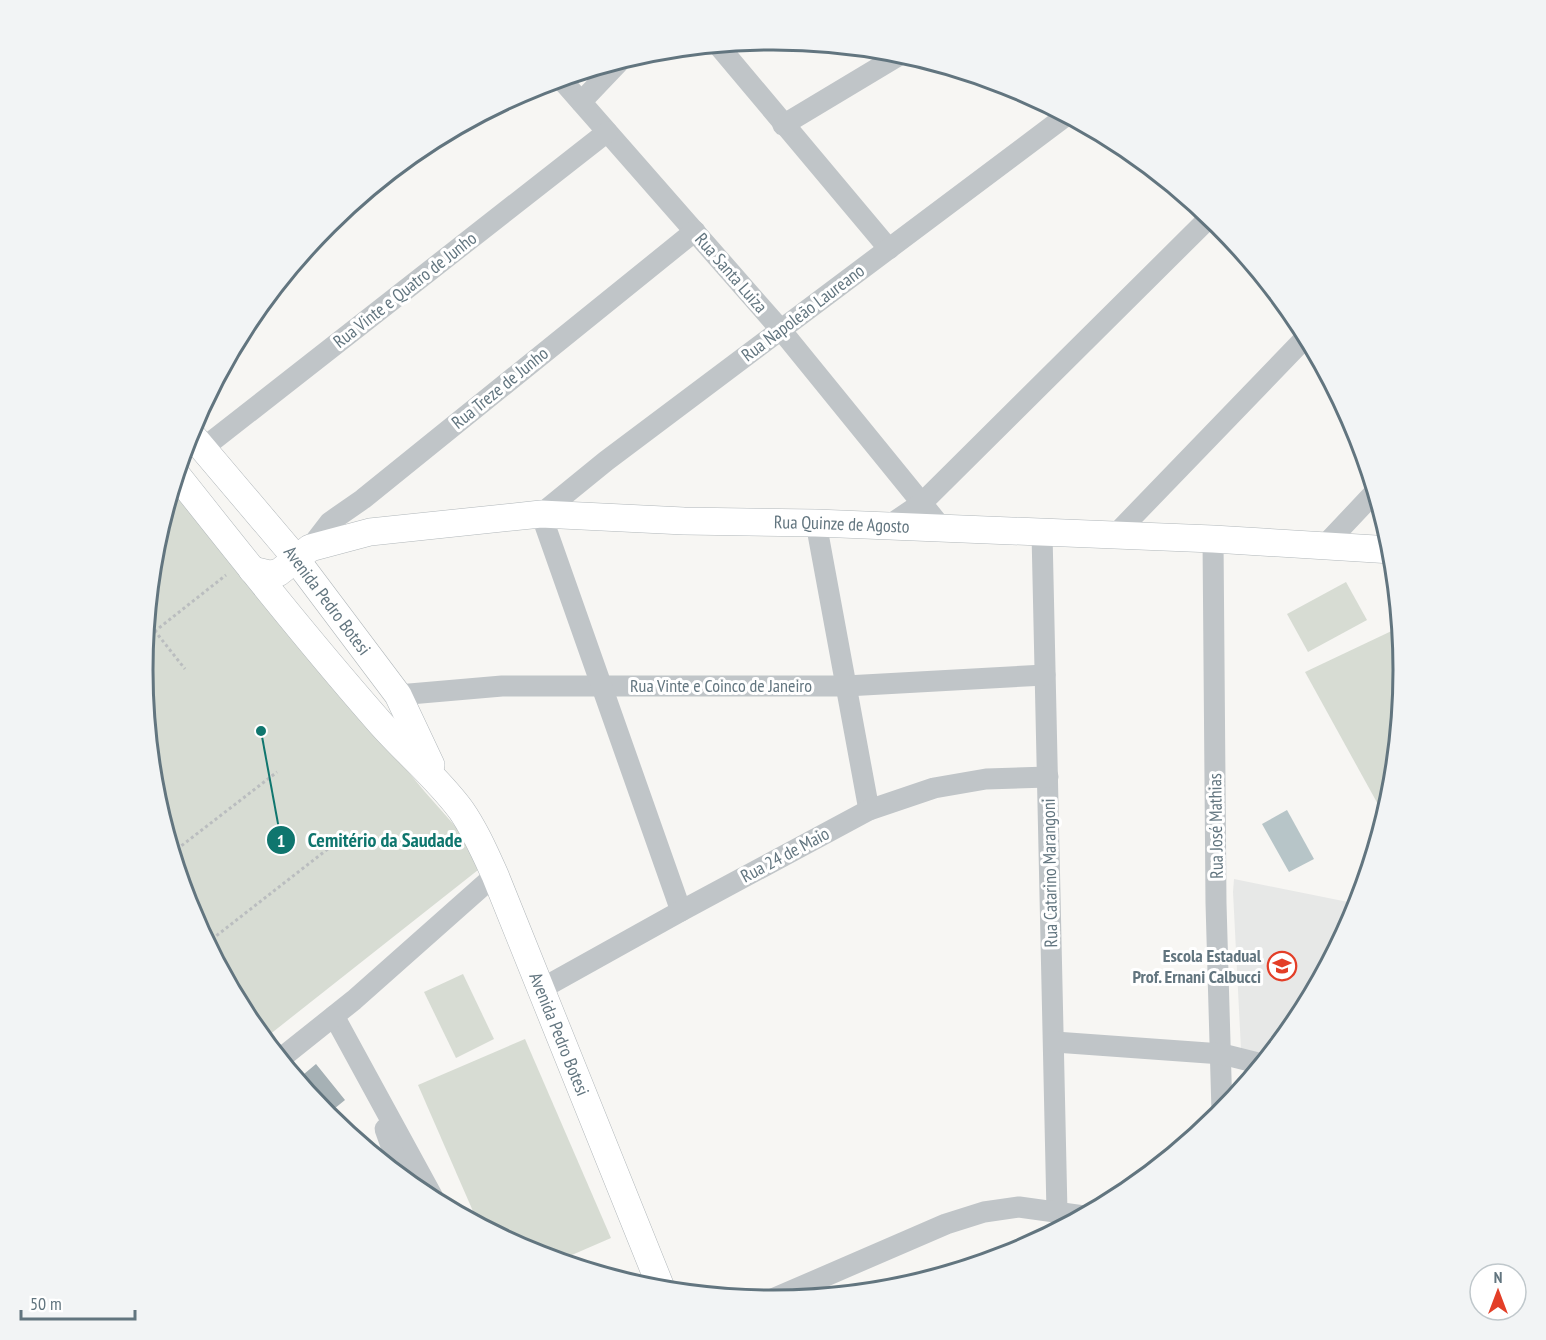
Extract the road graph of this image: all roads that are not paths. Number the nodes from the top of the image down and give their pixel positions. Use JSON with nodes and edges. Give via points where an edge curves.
{"nodes":[{"id":1,"x":723,"y":52,"type":"edge"},
{"id":2,"x":891,"y":60,"type":"edge"},
{"id":3,"x":610,"y":72,"type":"edge"},
{"id":4,"x":566,"y":85,"type":"edge"},
{"id":5,"x":581,"y":102,"type":"junction"},
{"id":6,"x":1060,"y":120,"type":"edge"},
{"id":7,"x":783,"y":125,"type":"junction"},
{"id":8,"x":607,"y":132,"type":"junction"},
{"id":9,"x":1204,"y":223,"type":"edge"},
{"id":10,"x":695,"y":231,"type":"junction"},
{"id":11,"x":889,"y":249,"type":"junction"},
{"id":12,"x":781,"y":330,"type":"junction"},
{"id":13,"x":1300,"y":343,"type":"edge"},
{"id":14,"x":198,"y":439,"type":"edge"},
{"id":15,"x":197,"y":441,"type":"edge"},
{"id":16,"x":182,"y":483,"type":"edge"},
{"id":17,"x":1369,"y":498,"type":"edge"},
{"id":18,"x":363,"y":499,"type":"junction"},
{"id":19,"x":922,"y":502,"type":"junction"},
{"id":20,"x":541,"y":514,"type":"junction"},
{"id":21,"x":816,"y":523,"type":"junction"},
{"id":22,"x":888,"y":526,"type":"junction"},
{"id":23,"x":942,"y":528,"type":"junction"},
{"id":24,"x":370,"y":532,"type":"junction"},
{"id":25,"x":1042,"y":533,"type":"junction"},
{"id":26,"x":1115,"y":535,"type":"junction"},
{"id":27,"x":1213,"y":539,"type":"junction"},
{"id":28,"x":1325,"y":545,"type":"junction"},
{"id":29,"x":1382,"y":549,"type":"edge"},
{"id":30,"x":303,"y":554,"type":"junction"},
{"id":31,"x":239,"y":573,"type":"junction"},
{"id":32,"x":1045,"y":675,"type":"junction"},
{"id":33,"x":600,"y":685,"type":"junction"},
{"id":34,"x":846,"y":686,"type":"junction"},
{"id":35,"x":398,"y":695,"type":"junction"},
{"id":36,"x":1048,"y":777,"type":"junction"},
{"id":37,"x":440,"y":785,"type":"junction"},
{"id":38,"x":869,"y":810,"type":"junction"},
{"id":39,"x":495,"y":875,"type":"junction"},
{"id":40,"x":681,"y":911,"type":"junction"},
{"id":41,"x":541,"y":989,"type":"junction"},
{"id":42,"x":328,"y":1021,"type":"junction"},
{"id":43,"x":1054,"y":1042,"type":"junction"},
{"id":44,"x":286,"y":1054,"type":"edge"},
{"id":45,"x":1222,"y":1054,"type":"junction"},
{"id":46,"x":1254,"y":1062,"type":"edge"},
{"id":47,"x":1222,"y":1098,"type":"edge"},
{"id":48,"x":395,"y":1162,"type":"edge"},
{"id":49,"x":425,"y":1184,"type":"edge"},
{"id":50,"x":1057,"y":1212,"type":"junction"},
{"id":51,"x":1070,"y":1214,"type":"edge"},
{"id":52,"x":658,"y":1280,"type":"edge"},
{"id":53,"x":793,"y":1290,"type":"edge"}],
"edges":[{"from":1,"to":7,"type":"street"},
{"from":2,"to":7,"type":"street"},
{"from":3,"to":5,"type":"street"},
{"from":4,"to":5,"type":"street","name":"Rua Santa Luiza"},
{"from":5,"to":8,"type":"street","name":"Rua Santa Luiza"},
{"from":6,"to":11,"type":"street","name":"Rua Napoleão Laureano"},
{"from":7,"to":11,"type":"street"},
{"from":8,"to":10,"type":"street","name":"Rua Santa Luiza"},
{"from":8,"to":14,"type":"street","name":"Rua Vinte e Quatro de Junho"},
{"from":9,"to":19,"type":"street"},
{"from":10,"to":12,"type":"street","name":"Rua Santa Luiza"},
{"from":10,"to":18,"type":"street","name":"Rua Treze de Junho"},
{"from":11,"to":12,"type":"street","name":"Rua Napoleão Laureano"},
{"from":12,"to":19,"type":"street","name":"Rua Santa Luiza"},
{"from":12,"to":20,"type":"street","name":"Rua Napoleão Laureano"},
{"from":13,"to":26,"type":"street"},
{"from":15,"to":30,"type":"main road","name":"Avenida Pedro Botesi"},
{"from":16,"to":31,"type":"main road","name":"Avenida Pedro Botesi"},
{"from":17,"to":28,"type":"street"},
{"from":18,"to":24,"type":"street"},
{"from":18,"to":30,"type":"street","name":"Rua Treze de Junho","via":[[330,522]]},
{"from":19,"to":22,"type":"street"},
{"from":19,"to":23,"type":"street","name":"Rua Santa Luiza"},
{"from":20,"to":21,"type":"main road","name":"Rua Quinze de Agosto"},
{"from":20,"to":24,"type":"main road","name":"Rua Quinze de Agosto"},
{"from":20,"to":33,"type":"street"},
{"from":21,"to":22,"type":"main road","name":"Rua Quinze de Agosto"},
{"from":21,"to":34,"type":"street"},
{"from":22,"to":23,"type":"main road","name":"Rua Quinze de Agosto"},
{"from":23,"to":25,"type":"main road","name":"Rua Quinze de Agosto"},
{"from":24,"to":30,"type":"main road","name":"Rua Quinze de Agosto"},
{"from":25,"to":26,"type":"main road","name":"Rua Quinze de Agosto"},
{"from":25,"to":32,"type":"street","name":"Rua Catarino Marangoni"},
{"from":26,"to":27,"type":"main road","name":"Rua Quinze de Agosto"},
{"from":27,"to":28,"type":"main road","name":"Rua Quinze de Agosto"},
{"from":27,"to":45,"type":"street","name":"Rua José Mathias","via":[[1216,903]]},
{"from":28,"to":29,"type":"main road","name":"Rua Quinze de Agosto"},
{"from":30,"to":31,"type":"main road","name":"Rua Quinze de Agosto","via":[[278,573]]},
{"from":30,"to":35,"type":"main road","name":"Avenida Pedro Botesi"},
{"from":31,"to":37,"type":"main road","name":"Avenida Pedro Botesi"},
{"from":32,"to":34,"type":"street","name":"Rua Vinte e Coinco de Janeiro"},
{"from":32,"to":36,"type":"street","name":"Rua Catarino Marangoni"},
{"from":33,"to":34,"type":"street","name":"Rua Vinte e Coinco de Janeiro"},
{"from":33,"to":35,"type":"street","name":"Rua Vinte e Coinco de Janeiro","via":[[502,686]]},
{"from":33,"to":40,"type":"street"},
{"from":34,"to":38,"type":"street"},
{"from":35,"to":37,"type":"main road","name":"Avenida Pedro Botesi"},
{"from":36,"to":38,"type":"street","name":"Rua 24 de Maio","via":[[986,779],[934,788]]},
{"from":36,"to":43,"type":"street","name":"Rua Catarino Marangoni"},
{"from":37,"to":39,"type":"main road","name":"Avenida Pedro Botesi","via":[[461,811]]},
{"from":38,"to":40,"type":"street","name":"Rua 24 de Maio"},
{"from":39,"to":41,"type":"main road","name":"Avenida Pedro Botesi"},
{"from":39,"to":42,"type":"street"},
{"from":40,"to":41,"type":"street","name":"Rua 24 de Maio"},
{"from":41,"to":52,"type":"main road","name":"Avenida Pedro Botesi"},
{"from":42,"to":44,"type":"street"},
{"from":42,"to":48,"type":"street","via":[[386,1131]]},
{"from":42,"to":49,"type":"street"},
{"from":43,"to":45,"type":"street"},
{"from":43,"to":50,"type":"street","name":"Rua Catarino Marangoni"},
{"from":45,"to":46,"type":"street"},
{"from":45,"to":47,"type":"street","name":"Rua José Mathias"},
{"from":50,"to":51,"type":"street"},
{"from":50,"to":53,"type":"street","via":[[1019,1207],[984,1212],[946,1224]]}]}
